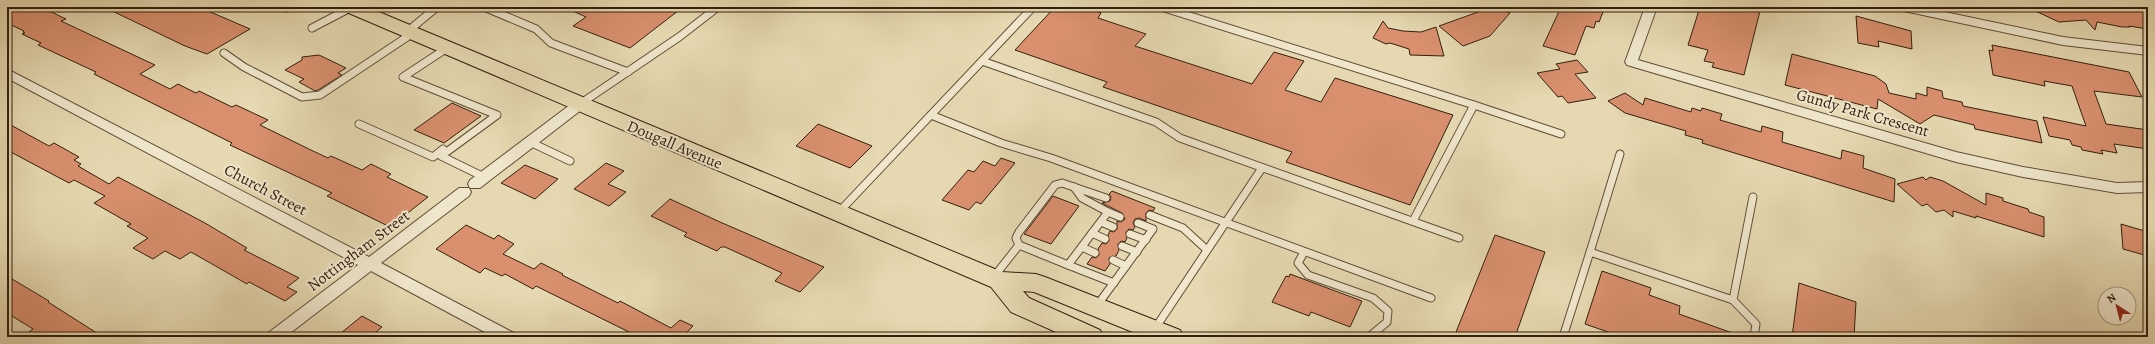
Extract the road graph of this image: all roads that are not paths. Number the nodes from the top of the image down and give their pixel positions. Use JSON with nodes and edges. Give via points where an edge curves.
{"nodes":[{"id":1,"x":351,"y":7,"type":"edge"},
{"id":2,"x":437,"y":7,"type":"edge"},
{"id":3,"x":484,"y":7,"type":"edge"},
{"id":4,"x":718,"y":7,"type":"edge"},
{"id":5,"x":1033,"y":7,"type":"edge"},
{"id":6,"x":1161,"y":7,"type":"edge"},
{"id":7,"x":1651,"y":7,"type":"edge"},
{"id":8,"x":1904,"y":7,"type":"edge"},
{"id":9,"x":312,"y":28,"type":"dead end"},
{"id":10,"x":410,"y":32,"type":"junction"},
{"id":11,"x":447,"y":48,"type":"junction"},
{"id":12,"x":2148,"y":51,"type":"edge"},
{"id":13,"x":224,"y":53,"type":"dead end"},
{"id":14,"x":982,"y":61,"type":"junction"},
{"id":15,"x":7,"y":72,"type":"edge"},
{"id":16,"x":628,"y":72,"type":"junction"},
{"id":17,"x":580,"y":104,"type":"junction"},
{"id":18,"x":1474,"y":105,"type":"junction"},
{"id":19,"x":492,"y":114,"type":"junction"},
{"id":20,"x":931,"y":115,"type":"junction"},
{"id":21,"x":359,"y":124,"type":"dead end"},
{"id":22,"x":1560,"y":134,"type":"dead end"},
{"id":23,"x":530,"y":142,"type":"junction"},
{"id":24,"x":1620,"y":154,"type":"dead end"},
{"id":25,"x":570,"y":161,"type":"dead end"},
{"id":26,"x":1262,"y":168,"type":"junction"},
{"id":27,"x":474,"y":185,"type":"junction"},
{"id":28,"x":1074,"y":187,"type":"junction"},
{"id":29,"x":2148,"y":188,"type":"edge"},
{"id":30,"x":1106,"y":198,"type":"dead end"},
{"id":31,"x":1753,"y":198,"type":"dead end"},
{"id":32,"x":1108,"y":212,"type":"junction"},
{"id":33,"x":838,"y":213,"type":"junction"},
{"id":34,"x":1150,"y":215,"type":"dead end"},
{"id":35,"x":1120,"y":216,"type":"dead end"},
{"id":36,"x":1162,"y":219,"type":"junction"},
{"id":37,"x":1413,"y":221,"type":"junction"},
{"id":38,"x":1101,"y":222,"type":"junction"},
{"id":39,"x":1225,"y":222,"type":"junction"},
{"id":40,"x":1138,"y":223,"type":"dead end"},
{"id":41,"x":1113,"y":227,"type":"dead end"},
{"id":42,"x":1153,"y":229,"type":"junction"},
{"id":43,"x":1092,"y":234,"type":"junction"},
{"id":44,"x":1130,"y":234,"type":"dead end"},
{"id":45,"x":1459,"y":238,"type":"dead end"},
{"id":46,"x":1105,"y":239,"type":"dead end"},
{"id":47,"x":1146,"y":240,"type":"junction"},
{"id":48,"x":1019,"y":245,"type":"junction"},
{"id":49,"x":1122,"y":246,"type":"dead end"},
{"id":50,"x":1082,"y":247,"type":"junction"},
{"id":51,"x":1207,"y":250,"type":"junction"},
{"id":52,"x":1137,"y":252,"type":"junction"},
{"id":53,"x":1304,"y":252,"type":"junction"},
{"id":54,"x":1590,"y":252,"type":"junction"},
{"id":55,"x":1095,"y":253,"type":"dead end"},
{"id":56,"x":1113,"y":260,"type":"dead end"},
{"id":57,"x":370,"y":264,"type":"junction"},
{"id":58,"x":1068,"y":265,"type":"junction"},
{"id":59,"x":1126,"y":266,"type":"junction"},
{"id":60,"x":996,"y":280,"type":"junction"},
{"id":61,"x":1114,"y":283,"type":"junction"},
{"id":62,"x":1431,"y":298,"type":"dead end"},
{"id":63,"x":1733,"y":300,"type":"junction"},
{"id":64,"x":1096,"y":307,"type":"junction"},
{"id":65,"x":1162,"y":333,"type":"edge"},
{"id":66,"x":274,"y":337,"type":"edge"},
{"id":67,"x":508,"y":337,"type":"edge"},
{"id":68,"x":1091,"y":337,"type":"edge"},
{"id":69,"x":1369,"y":337,"type":"edge"},
{"id":70,"x":1564,"y":337,"type":"edge"},
{"id":71,"x":1754,"y":337,"type":"edge"}],
"edges":[{"from":1,"to":9,"type":"lane"},
{"from":1,"to":10,"type":"main road","name":"Dougall Avenue"},
{"from":2,"to":10,"type":"lane"},
{"from":3,"to":16,"type":"lane","via":[[536,29],[551,42]]},
{"from":4,"to":16,"type":"lane"},
{"from":5,"to":14,"type":"lane"},
{"from":6,"to":18,"type":"lane"},
{"from":7,"to":29,"type":"street","name":"Gundy Park Crescent","via":[[1630,62],[1956,157],[2023,172],[2117,188]]},
{"from":8,"to":12,"type":"street","via":[[2063,41]]},
{"from":10,"to":11,"type":"main road","name":"Dougall Avenue"},
{"from":10,"to":13,"type":"lane","via":[[320,95],[302,97],[244,67]]},
{"from":11,"to":17,"type":"main road","name":"Dougall Avenue"},
{"from":11,"to":19,"type":"lane","via":[[403,77]]},
{"from":14,"to":20,"type":"lane"},
{"from":14,"to":26,"type":"lane","via":[[1156,122],[1180,138]]},
{"from":15,"to":57,"type":"street","name":"Church Street"},
{"from":16,"to":17,"type":"lane"},
{"from":17,"to":23,"type":"street","name":"Nottingham Street"},
{"from":17,"to":33,"type":"main road","name":"Dougall Avenue"},
{"from":18,"to":22,"type":"lane"},
{"from":18,"to":37,"type":"lane"},
{"from":19,"to":21,"type":"lane","via":[[433,157]]},
{"from":19,"to":27,"type":"lane","via":[[496,116],[441,156]]},
{"from":20,"to":33,"type":"lane"},
{"from":20,"to":39,"type":"lane","via":[[1001,143],[1051,158]]},
{"from":23,"to":25,"type":"lane"},
{"from":23,"to":27,"type":"street","name":"Nottingham Street"},
{"from":24,"to":54,"type":"lane"},
{"from":26,"to":37,"type":"lane"},
{"from":26,"to":39,"type":"lane"},
{"from":27,"to":57,"type":"street","name":"Nottingham Street"},
{"from":28,"to":30,"type":"lane"},
{"from":28,"to":32,"type":"lane","via":[[1082,198]]},
{"from":28,"to":48,"type":"lane","via":[[1062,183],[1055,185],[1019,232],[1016,238]]},
{"from":31,"to":63,"type":"lane"},
{"from":32,"to":35,"type":"lane"},
{"from":32,"to":38,"type":"lane"},
{"from":33,"to":60,"type":"main road","name":"Dougall Avenue"},
{"from":34,"to":36,"type":"lane"},
{"from":36,"to":42,"type":"lane"},
{"from":36,"to":51,"type":"lane","via":[[1183,228]]},
{"from":37,"to":45,"type":"lane"},
{"from":38,"to":41,"type":"lane"},
{"from":38,"to":43,"type":"lane"},
{"from":39,"to":51,"type":"lane"},
{"from":39,"to":53,"type":"lane"},
{"from":40,"to":42,"type":"lane"},
{"from":42,"to":47,"type":"lane"},
{"from":43,"to":46,"type":"lane"},
{"from":43,"to":50,"type":"lane"},
{"from":44,"to":47,"type":"lane"},
{"from":47,"to":52,"type":"lane"},
{"from":48,"to":58,"type":"lane"},
{"from":48,"to":60,"type":"lane"},
{"from":49,"to":52,"type":"lane"},
{"from":50,"to":55,"type":"lane"},
{"from":50,"to":58,"type":"lane"},
{"from":51,"to":65,"type":"lane"},
{"from":52,"to":59,"type":"lane"},
{"from":53,"to":62,"type":"lane"},
{"from":53,"to":69,"type":"lane","via":[[1298,263],[1308,275],[1373,298],[1388,311],[1387,322]]},
{"from":54,"to":63,"type":"lane"},
{"from":54,"to":70,"type":"lane"},
{"from":56,"to":59,"type":"lane"},
{"from":57,"to":66,"type":"street","name":"Nottingham Street"},
{"from":57,"to":67,"type":"street","name":"Church Street"},
{"from":58,"to":61,"type":"lane"},
{"from":59,"to":61,"type":"lane"},
{"from":60,"to":64,"type":"main road","name":"Dougall Avenue","via":[[1036,283]]},
{"from":60,"to":68,"type":"main road","name":"Dougall Avenue","via":[[1020,305]]},
{"from":61,"to":64,"type":"lane"},
{"from":63,"to":71,"type":"lane","via":[[1756,324]]},
{"from":64,"to":65,"type":"main road","name":"Dougall Avenue"}]}
